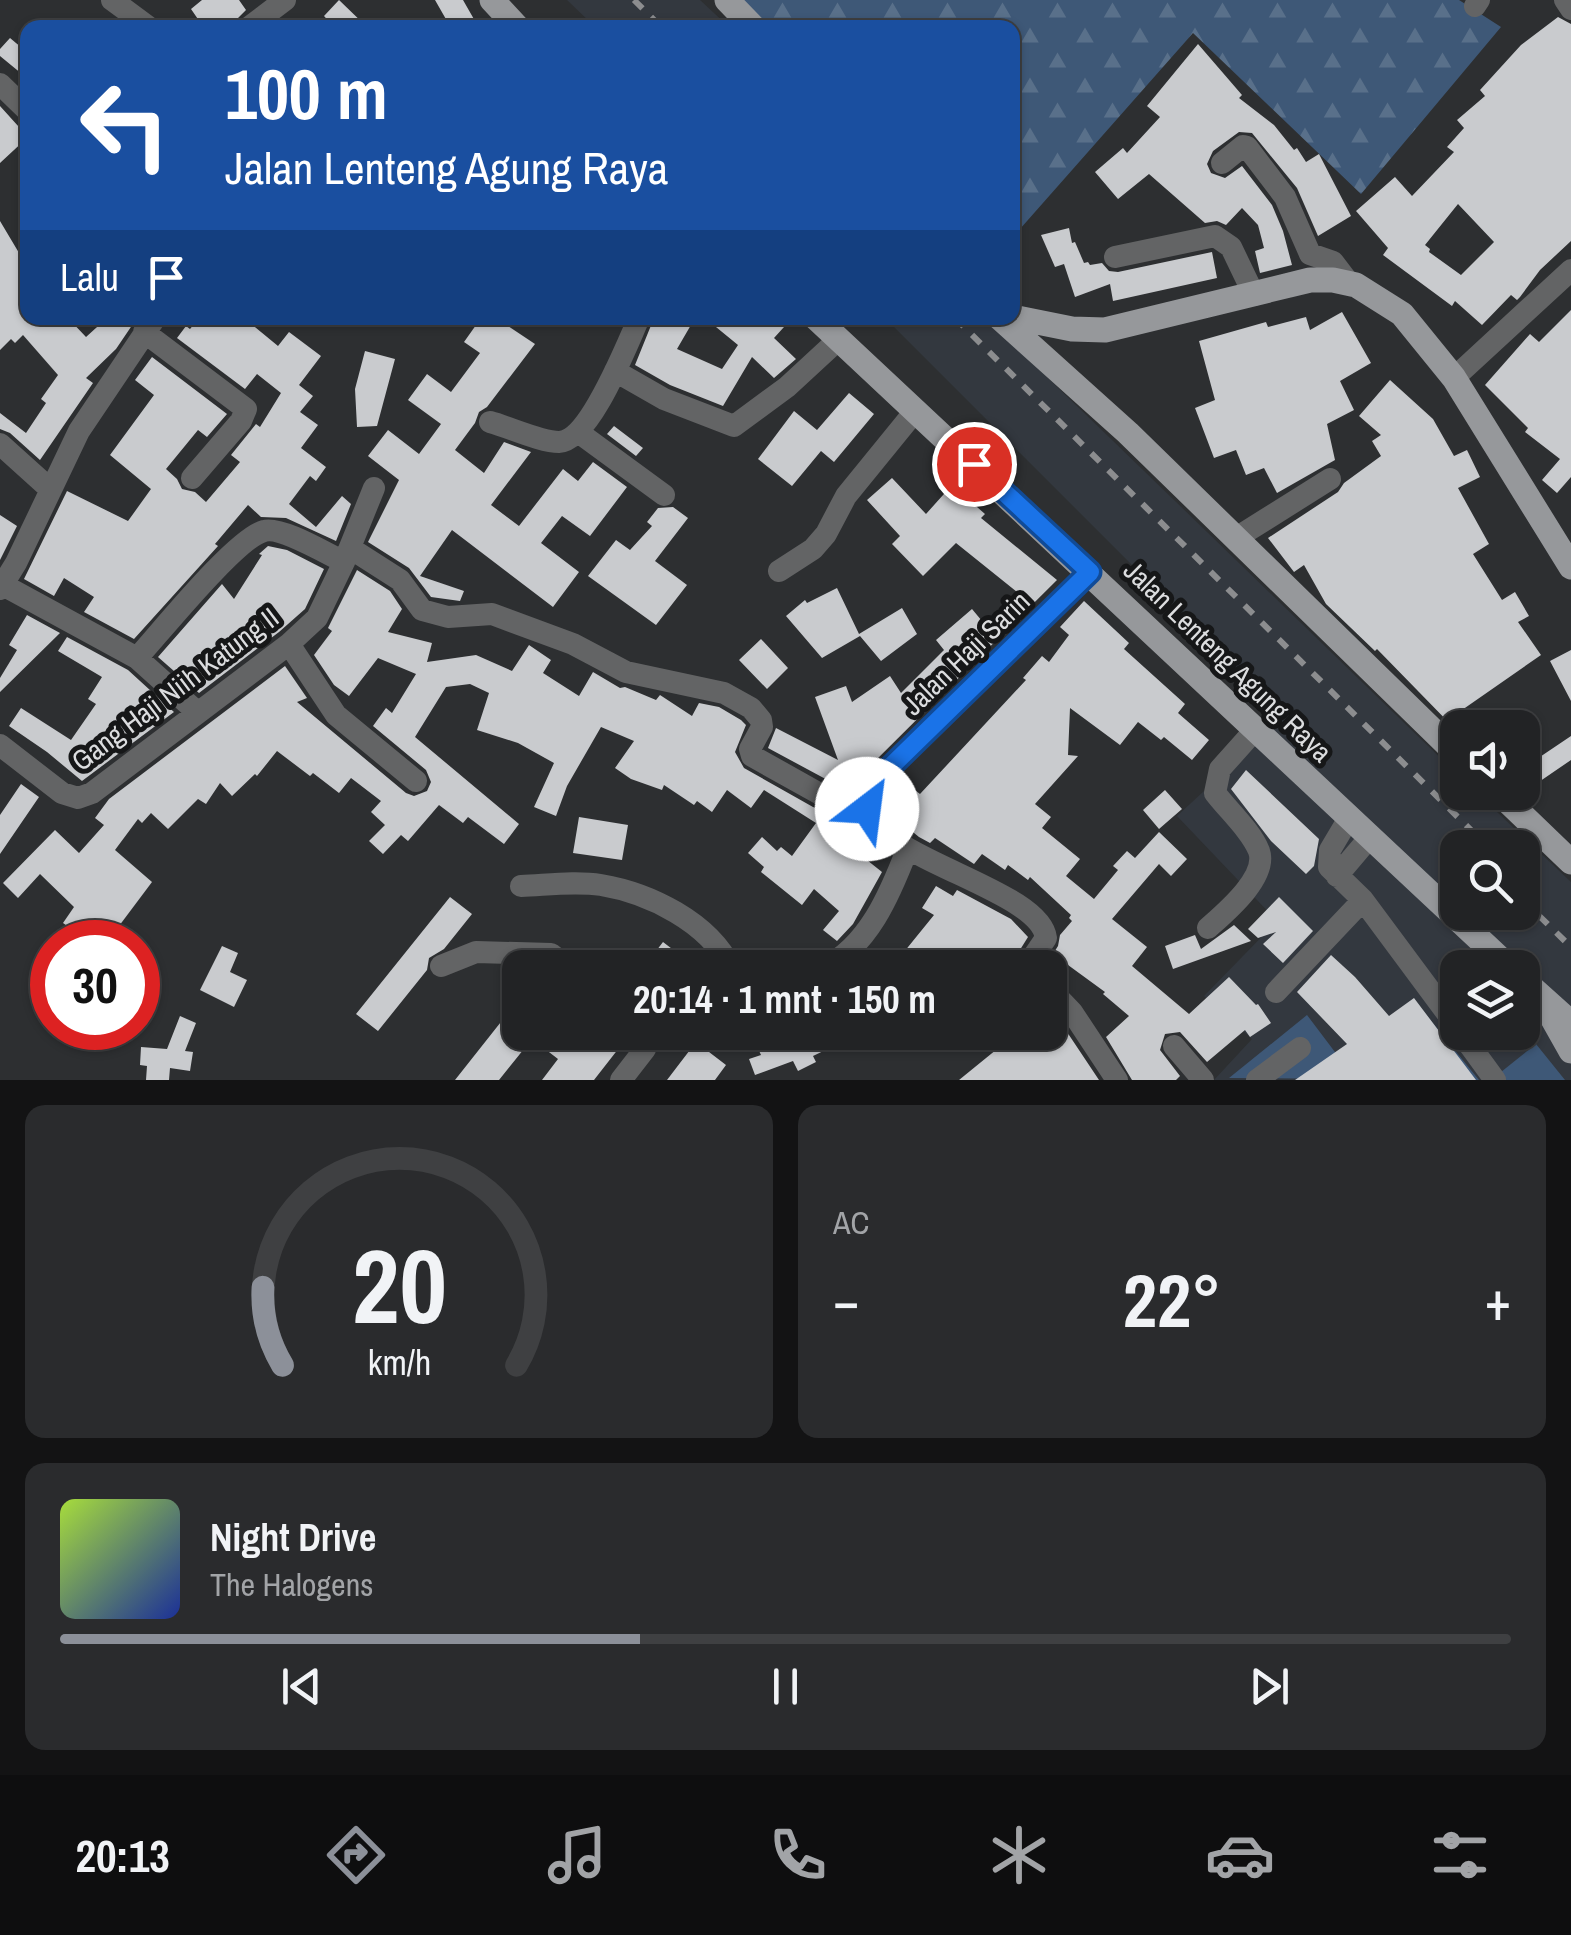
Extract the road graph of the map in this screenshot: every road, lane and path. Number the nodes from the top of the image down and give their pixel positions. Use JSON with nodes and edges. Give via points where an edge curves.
{"nodes":[{"id":1,"x":112,"y":0,"type":"edge"},
{"id":2,"x":492,"y":0,"type":"edge"},
{"id":3,"x":727,"y":0,"type":"edge"},
{"id":4,"x":1566,"y":0,"type":"edge"},
{"id":5,"x":1571,"y":9,"type":"edge"},
{"id":6,"x":139,"y":20,"type":"edge"},
{"id":7,"x":511,"y":20,"type":"edge"},
{"id":8,"x":746,"y":20,"type":"edge"},
{"id":9,"x":0,"y":84,"type":"edge"},
{"id":10,"x":20,"y":103,"type":"edge"},
{"id":11,"x":1222,"y":163,"type":"dead end"},
{"id":12,"x":1115,"y":257,"type":"dead end"},
{"id":13,"x":1571,"y":270,"type":"edge"},
{"id":14,"x":1349,"y":282,"type":"junction"},
{"id":15,"x":1254,"y":296,"type":"junction"},
{"id":16,"x":1020,"y":319,"type":"edge"},
{"id":17,"x":150,"y":325,"type":"edge"},
{"id":18,"x":636,"y":325,"type":"edge"},
{"id":19,"x":824,"y":325,"type":"edge"},
{"id":20,"x":1008,"y":325,"type":"edge"},
{"id":21,"x":839,"y":339,"type":"junction"},
{"id":22,"x":615,"y":371,"type":"junction"},
{"id":23,"x":1454,"y":378,"type":"junction"},
{"id":24,"x":916,"y":410,"type":"junction"},
{"id":25,"x":490,"y":422,"type":"dead end"},
{"id":26,"x":578,"y":432,"type":"junction"},
{"id":27,"x":0,"y":444,"type":"edge"},
{"id":28,"x":192,"y":478,"type":"dead end"},
{"id":29,"x":1330,"y":480,"type":"dead end"},
{"id":30,"x":374,"y":488,"type":"dead end"},
{"id":31,"x":50,"y":489,"type":"junction"},
{"id":32,"x":664,"y":496,"type":"dead end"},
{"id":33,"x":1564,"y":534,"type":"edge"},
{"id":34,"x":1236,"y":538,"type":"junction"},
{"id":35,"x":347,"y":555,"type":"junction"},
{"id":36,"x":1571,"y":567,"type":"edge"},
{"id":37,"x":779,"y":571,"type":"dead end"},
{"id":38,"x":1090,"y":572,"type":"junction"},
{"id":39,"x":2,"y":587,"type":"edge"},
{"id":40,"x":288,"y":644,"type":"junction"},
{"id":41,"x":137,"y":658,"type":"junction"},
{"id":42,"x":198,"y":712,"type":"junction"},
{"id":43,"x":1254,"y":731,"type":"junction"},
{"id":44,"x":1440,"y":737,"type":"edge"},
{"id":45,"x":0,"y":745,"type":"edge"},
{"id":46,"x":416,"y":781,"type":"dead end"},
{"id":47,"x":867,"y":796,"type":"junction"},
{"id":48,"x":1520,"y":810,"type":"edge"},
{"id":49,"x":1349,"y":818,"type":"junction"},
{"id":50,"x":1370,"y":837,"type":"junction"},
{"id":51,"x":1568,"y":849,"type":"edge"},
{"id":52,"x":907,"y":850,"type":"junction"},
{"id":53,"x":1337,"y":876,"type":"junction"},
{"id":54,"x":521,"y":886,"type":"dead end"},
{"id":55,"x":1363,"y":900,"type":"junction"},
{"id":56,"x":1208,"y":928,"type":"dead end"},
{"id":57,"x":721,"y":950,"type":"edge"},
{"id":58,"x":848,"y":950,"type":"edge"},
{"id":59,"x":1038,"y":950,"type":"edge"},
{"id":60,"x":1491,"y":950,"type":"edge"},
{"id":61,"x":502,"y":953,"type":"edge"},
{"id":62,"x":441,"y":966,"type":"dead end"},
{"id":63,"x":1276,"y":992,"type":"dead end"},
{"id":64,"x":1540,"y":995,"type":"edge"},
{"id":65,"x":1540,"y":1001,"type":"edge"},
{"id":66,"x":1440,"y":1004,"type":"edge"},
{"id":67,"x":1067,"y":1007,"type":"edge"},
{"id":68,"x":1571,"y":1023,"type":"edge"},
{"id":69,"x":1174,"y":1046,"type":"dead end"},
{"id":70,"x":1300,"y":1048,"type":"dead end"},
{"id":71,"x":644,"y":1050,"type":"edge"},
{"id":72,"x":1473,"y":1050,"type":"edge"},
{"id":73,"x":1571,"y":1051,"type":"edge"},
{"id":74,"x":621,"y":1080,"type":"edge"},
{"id":75,"x":1117,"y":1080,"type":"edge"},
{"id":76,"x":1203,"y":1080,"type":"edge"},
{"id":77,"x":1257,"y":1080,"type":"edge"},
{"id":78,"x":1495,"y":1080,"type":"edge"}],
"edges":[{"from":1,"to":6,"type":"street"},
{"from":2,"to":7,"type":"main road"},
{"from":3,"to":8,"type":"main road"},
{"from":4,"to":5,"type":"street"},
{"from":9,"to":10,"type":"street"},
{"from":11,"to":14,"type":"street","via":[[1247,147],[1286,197],[1310,254],[1336,264]]},
{"from":12,"to":15,"type":"street","via":[[1215,236],[1231,247]]},
{"from":13,"to":23,"type":"street"},
{"from":14,"to":15,"type":"main road","via":[[1310,280]]},
{"from":14,"to":23,"type":"main road","via":[[1402,314]]},
{"from":15,"to":16,"type":"main road","via":[[1105,330]]},
{"from":17,"to":28,"type":"street","via":[[246,408]]},
{"from":17,"to":31,"type":"street","via":[[93,406]]},
{"from":18,"to":22,"type":"street"},
{"from":19,"to":21,"type":"main road","name":"Jalan Lenteng Agung Raya"},
{"from":20,"to":34,"type":"main road"},
{"from":21,"to":22,"type":"street","via":[[734,426]]},
{"from":21,"to":24,"type":"main road","name":"Jalan Lenteng Agung Raya"},
{"from":22,"to":26,"type":"street"},
{"from":23,"to":33,"type":"main road"},
{"from":24,"to":37,"type":"street","via":[[846,496],[826,534]]},
{"from":24,"to":38,"type":"main road","name":"Jalan Lenteng Agung Raya"},
{"from":25,"to":26,"type":"street","via":[[554,442]]},
{"from":26,"to":32,"type":"street"},
{"from":27,"to":31,"type":"street"},
{"from":29,"to":34,"type":"street"},
{"from":30,"to":35,"type":"street","name":"Gang Haji Niih Katung II"},
{"from":31,"to":39,"type":"street"},
{"from":33,"to":36,"type":"main road"},
{"from":34,"to":44,"type":"main road"},
{"from":35,"to":40,"type":"street","name":"Gang Haji Niih Katung II","via":[[317,618]]},
{"from":35,"to":41,"type":"street","via":[[275,531],[259,533]]},
{"from":35,"to":47,"type":"street","via":[[400,580],[422,610],[492,614],[626,672],[724,692],[762,720],[752,756],[831,798]]},
{"from":38,"to":43,"type":"main road","name":"Jalan Lenteng Agung Raya"},
{"from":38,"to":47,"type":"street","name":"Jalan Haji Sarin"},
{"from":39,"to":41,"type":"street"},
{"from":40,"to":42,"type":"street","name":"Gang Haji Niih Katung II"},
{"from":40,"to":46,"type":"street","via":[[336,715]]},
{"from":41,"to":42,"type":"street"},
{"from":42,"to":45,"type":"street","name":"Gang Haji Niih Katung II","via":[[78,798]]},
{"from":43,"to":49,"type":"main road","name":"Jalan Lenteng Agung Raya"},
{"from":43,"to":56,"type":"street","via":[[1220,769],[1215,793],[1258,848],[1261,863],[1244,895]]},
{"from":47,"to":52,"type":"street","via":[[875,823]]},
{"from":48,"to":51,"type":"main road"},
{"from":49,"to":50,"type":"main road","name":"Jalan Lenteng Agung Raya"},
{"from":49,"to":53,"type":"street","via":[[1330,850]]},
{"from":50,"to":53,"type":"street"},
{"from":50,"to":60,"type":"main road","name":"Jalan Lenteng Agung Raya"},
{"from":52,"to":58,"type":"street","via":[[888,895]]},
{"from":52,"to":59,"type":"street","via":[[1018,905],[1042,926],[1046,938]]},
{"from":53,"to":55,"type":"street"},
{"from":54,"to":57,"type":"street","via":[[602,885],[664,908]]},
{"from":55,"to":63,"type":"street"},
{"from":55,"to":66,"type":"street"},
{"from":61,"to":62,"type":"street","via":[[476,952]]},
{"from":64,"to":68,"type":"main road"},
{"from":65,"to":73,"type":"main road"},
{"from":67,"to":75,"type":"street"},
{"from":69,"to":76,"type":"street"},
{"from":70,"to":77,"type":"street"},
{"from":71,"to":74,"type":"street"},
{"from":72,"to":78,"type":"street"}]}
